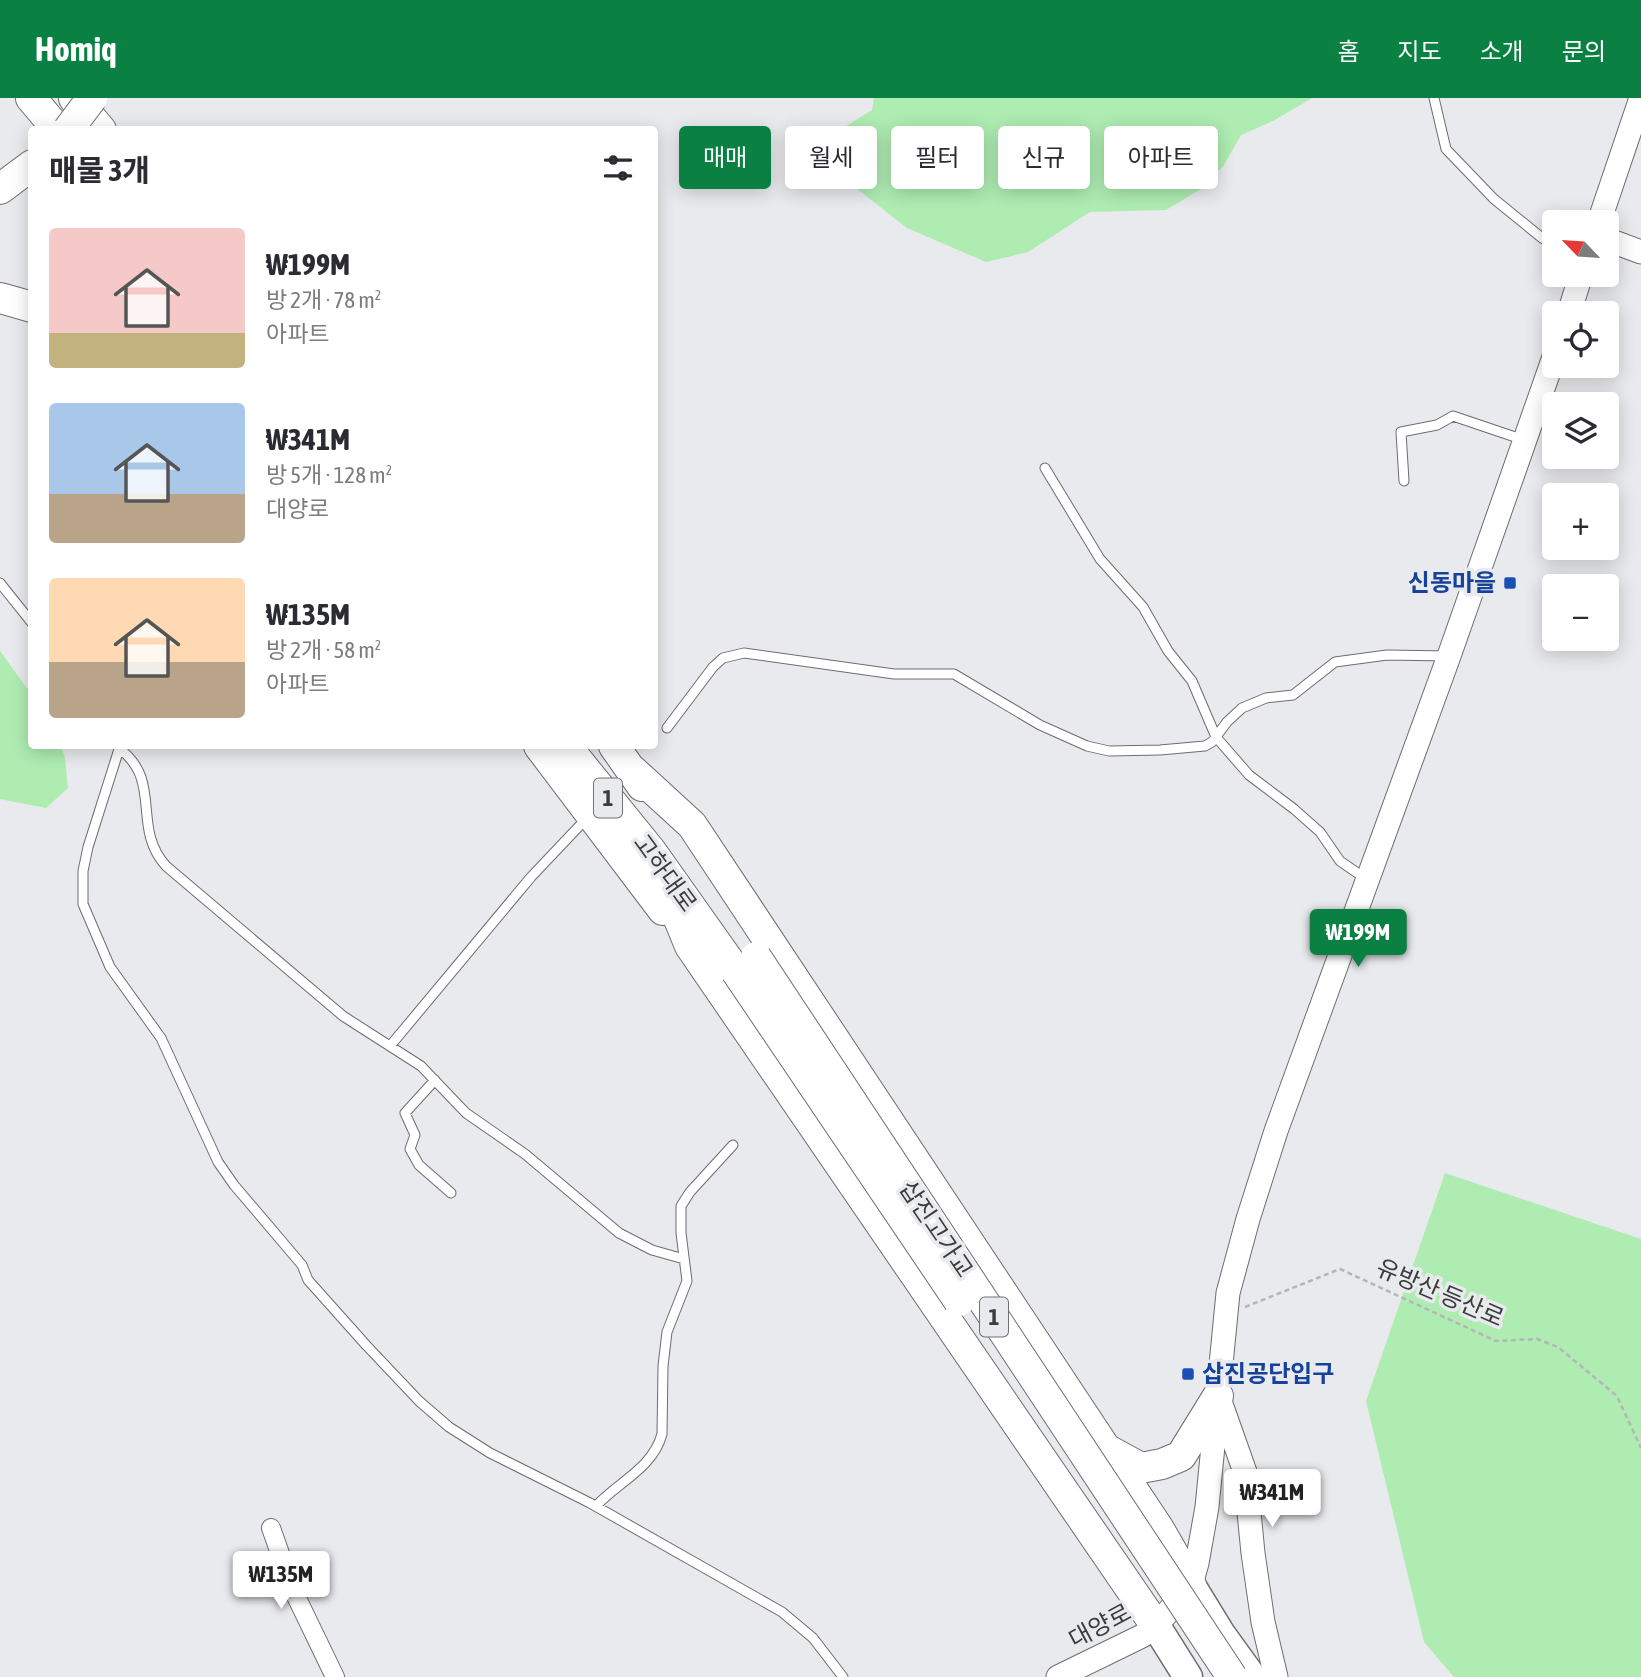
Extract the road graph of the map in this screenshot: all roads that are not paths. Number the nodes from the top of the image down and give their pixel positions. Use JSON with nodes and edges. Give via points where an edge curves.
{"nodes":[{"id":1,"x":31,"y":98,"type":"edge"},
{"id":2,"x":74,"y":98,"type":"edge"},
{"id":3,"x":92,"y":98,"type":"edge"},
{"id":4,"x":1434,"y":98,"type":"edge"},
{"id":5,"x":1641,"y":98,"type":"edge"},
{"id":6,"x":55,"y":126,"type":"edge"},
{"id":7,"x":71,"y":126,"type":"edge"},
{"id":8,"x":98,"y":126,"type":"edge"},
{"id":9,"x":28,"y":168,"type":"edge"},
{"id":10,"x":0,"y":189,"type":"edge"},
{"id":11,"x":1603,"y":210,"type":"edge"},
{"id":12,"x":1542,"y":237,"type":"edge"},
{"id":13,"x":1619,"y":244,"type":"edge"},
{"id":14,"x":1641,"y":252,"type":"edge"},
{"id":15,"x":0,"y":298,"type":"edge"},
{"id":16,"x":28,"y":306,"type":"edge"},
{"id":17,"x":1547,"y":378,"type":"edge"},
{"id":18,"x":1526,"y":440,"type":"junction"},
{"id":19,"x":1045,"y":467,"type":"dead end"},
{"id":20,"x":1404,"y":481,"type":"dead end"},
{"id":21,"x":0,"y":583,"type":"edge"},
{"id":22,"x":28,"y":618,"type":"edge"},
{"id":23,"x":1449,"y":656,"type":"junction"},
{"id":24,"x":667,"y":728,"type":"dead end"},
{"id":25,"x":1216,"y":737,"type":"junction"},
{"id":26,"x":119,"y":749,"type":"edge"},
{"id":27,"x":122,"y":749,"type":"edge"},
{"id":28,"x":541,"y":749,"type":"edge"},
{"id":29,"x":568,"y":749,"type":"edge"},
{"id":30,"x":616,"y":749,"type":"edge"},
{"id":31,"x":632,"y":770,"type":"junction"},
{"id":32,"x":585,"y":820,"type":"dead end"},
{"id":33,"x":650,"y":851,"type":"junction"},
{"id":34,"x":1367,"y":880,"type":"junction"},
{"id":35,"x":690,"y":946,"type":"junction"},
{"id":36,"x":746,"y":964,"type":"junction"},
{"id":37,"x":390,"y":1046,"type":"junction"},
{"id":38,"x":435,"y":1080,"type":"junction"},
{"id":39,"x":733,"y":1145,"type":"dead end"},
{"id":40,"x":451,"y":1193,"type":"dead end"},
{"id":41,"x":684,"y":1259,"type":"junction"},
{"id":42,"x":1218,"y":1396,"type":"junction"},
{"id":43,"x":1102,"y":1447,"type":"junction"},
{"id":44,"x":596,"y":1506,"type":"junction"},
{"id":45,"x":271,"y":1528,"type":"dead end"},
{"id":46,"x":1191,"y":1585,"type":"junction"},
{"id":47,"x":1156,"y":1626,"type":"junction"},
{"id":48,"x":335,"y":1677,"type":"edge"},
{"id":49,"x":843,"y":1677,"type":"edge"},
{"id":50,"x":1058,"y":1677,"type":"edge"},
{"id":51,"x":1188,"y":1677,"type":"edge"},
{"id":52,"x":1208,"y":1677,"type":"edge"},
{"id":53,"x":1232,"y":1677,"type":"edge"},
{"id":54,"x":1252,"y":1677,"type":"edge"},
{"id":55,"x":1276,"y":1677,"type":"edge"}],
"edges":[{"from":1,"to":6,"type":"highway"},
{"from":2,"to":8,"type":"highway"},
{"from":3,"to":7,"type":"highway","bridge":true},
{"from":4,"to":12,"type":"lane","via":[[1446,149],[1494,199]]},
{"from":5,"to":11,"type":"street"},
{"from":9,"to":10,"type":"highway"},
{"from":13,"to":14,"type":"street"},
{"from":15,"to":16,"type":"highway"},
{"from":17,"to":18,"type":"street"},
{"from":18,"to":20,"type":"lane","via":[[1452,416],[1437,425],[1401,432]]},
{"from":18,"to":23,"type":"street"},
{"from":19,"to":25,"type":"lane","via":[[1100,559],[1143,607],[1192,681]]},
{"from":21,"to":22,"type":"lane"},
{"from":23,"to":25,"type":"lane","via":[[1387,654],[1335,662],[1293,695],[1266,698],[1242,708]]},
{"from":23,"to":34,"type":"street"},
{"from":24,"to":25,"type":"lane","via":[[713,667],[744,653],[894,674],[954,674],[1040,725],[1098,750],[1205,746]]},
{"from":25,"to":34,"type":"lane","via":[[1249,775],[1320,832],[1340,861]]},
{"from":26,"to":44,"type":"lane","via":[[88,847],[83,904],[110,968],[161,1038],[218,1162],[302,1265],[308,1280],[419,1401],[490,1453]]},
{"from":27,"to":37,"type":"lane","via":[[139,771],[150,842],[166,866],[343,1016]]},
{"from":28,"to":35,"type":"highway"},
{"from":29,"to":33,"type":"highway","name":"고하대로","number":"1"},
{"from":30,"to":31,"type":"highway","name":"고하대로","number":"1"},
{"from":31,"to":36,"type":"highway","name":"고하대로","number":"1"},
{"from":31,"to":43,"type":"highway","via":[[692,825]]},
{"from":32,"to":37,"type":"lane","via":[[531,877]]},
{"from":33,"to":35,"type":"highway"},
{"from":33,"to":36,"type":"highway","name":"고하대로","number":"1"},
{"from":34,"to":42,"type":"street","via":[[1265,1162],[1228,1293]]},
{"from":35,"to":47,"type":"highway"},
{"from":36,"to":52,"type":"highway","name":"삽진고가교","number":"1","bridge":true},
{"from":36,"to":53,"type":"highway","name":"삽진고가교","number":"1","bridge":true},
{"from":37,"to":38,"type":"lane"},
{"from":38,"to":40,"type":"lane","via":[[405,1114],[415,1135],[410,1149],[419,1165]]},
{"from":38,"to":41,"type":"lane","via":[[466,1113],[525,1154],[619,1233],[652,1250]]},
{"from":39,"to":41,"type":"lane","via":[[681,1206]]},
{"from":41,"to":44,"type":"lane","via":[[687,1281],[667,1332],[660,1443],[643,1466]]},
{"from":42,"to":43,"type":"highway","via":[[1181,1456],[1141,1468]]},
{"from":42,"to":46,"type":"street","via":[[1207,1507]]},
{"from":42,"to":55,"type":"street","via":[[1245,1472],[1261,1608]]},
{"from":43,"to":46,"type":"highway"},
{"from":44,"to":49,"type":"lane","via":[[782,1612],[813,1638]]},
{"from":45,"to":48,"type":"street","via":[[293,1590]]},
{"from":46,"to":47,"type":"street","name":"대양로"},
{"from":46,"to":54,"type":"main road"},
{"from":47,"to":50,"type":"street","name":"대양로"},
{"from":47,"to":51,"type":"main road"}]}
